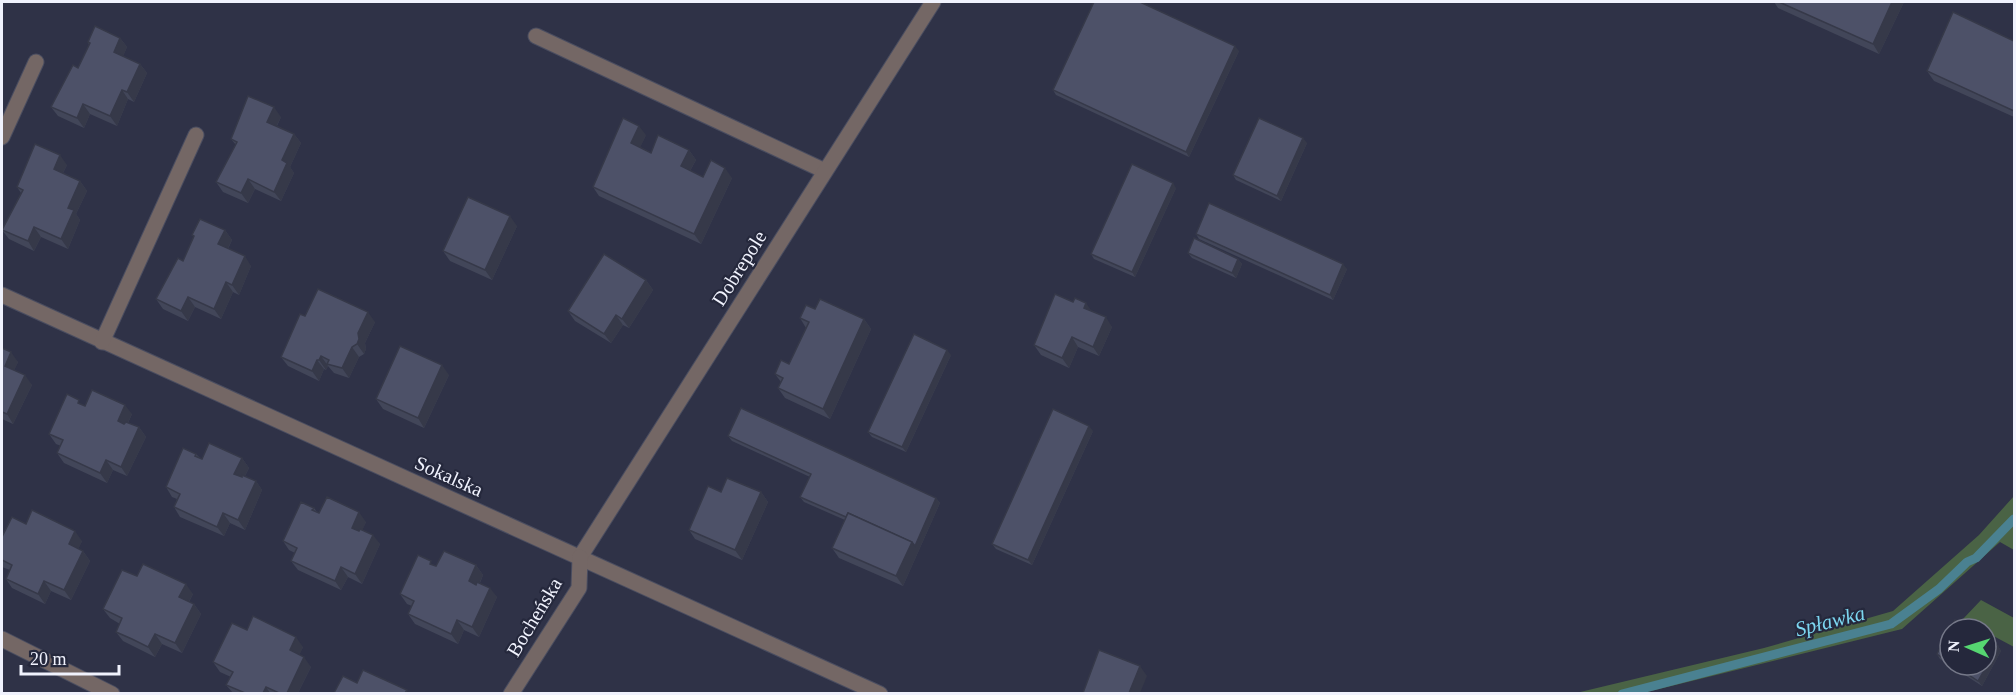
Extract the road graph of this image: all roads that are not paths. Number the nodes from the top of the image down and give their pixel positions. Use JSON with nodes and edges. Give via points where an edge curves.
{"nodes":[{"id":1,"x":933,"y":2,"type":"edge"},
{"id":2,"x":536,"y":36,"type":"dead end"},
{"id":3,"x":36,"y":62,"type":"dead end"},
{"id":4,"x":196,"y":135,"type":"dead end"},
{"id":5,"x":2,"y":137,"type":"edge"},
{"id":6,"x":825,"y":171,"type":"junction"},
{"id":7,"x":2,"y":296,"type":"edge"},
{"id":8,"x":102,"y":342,"type":"junction"},
{"id":9,"x":580,"y":557,"type":"junction"},
{"id":10,"x":2,"y":639,"type":"edge"},
{"id":11,"x":112,"y":693,"type":"edge"},
{"id":12,"x":512,"y":693,"type":"edge"},
{"id":13,"x":880,"y":693,"type":"edge"}],
"edges":[{"from":1,"to":6,"type":"street","name":"Dobrepole"},
{"from":2,"to":6,"type":"street"},
{"from":3,"to":5,"type":"street"},
{"from":4,"to":8,"type":"street"},
{"from":6,"to":9,"type":"street","name":"Dobrepole"},
{"from":7,"to":8,"type":"street","name":"Sokalska"},
{"from":8,"to":9,"type":"street","name":"Sokalska"},
{"from":9,"to":12,"type":"street","name":"Bocheńska","via":[[579,588]]},
{"from":9,"to":13,"type":"street","name":"Sokalska"},
{"from":10,"to":11,"type":"street"}]}
